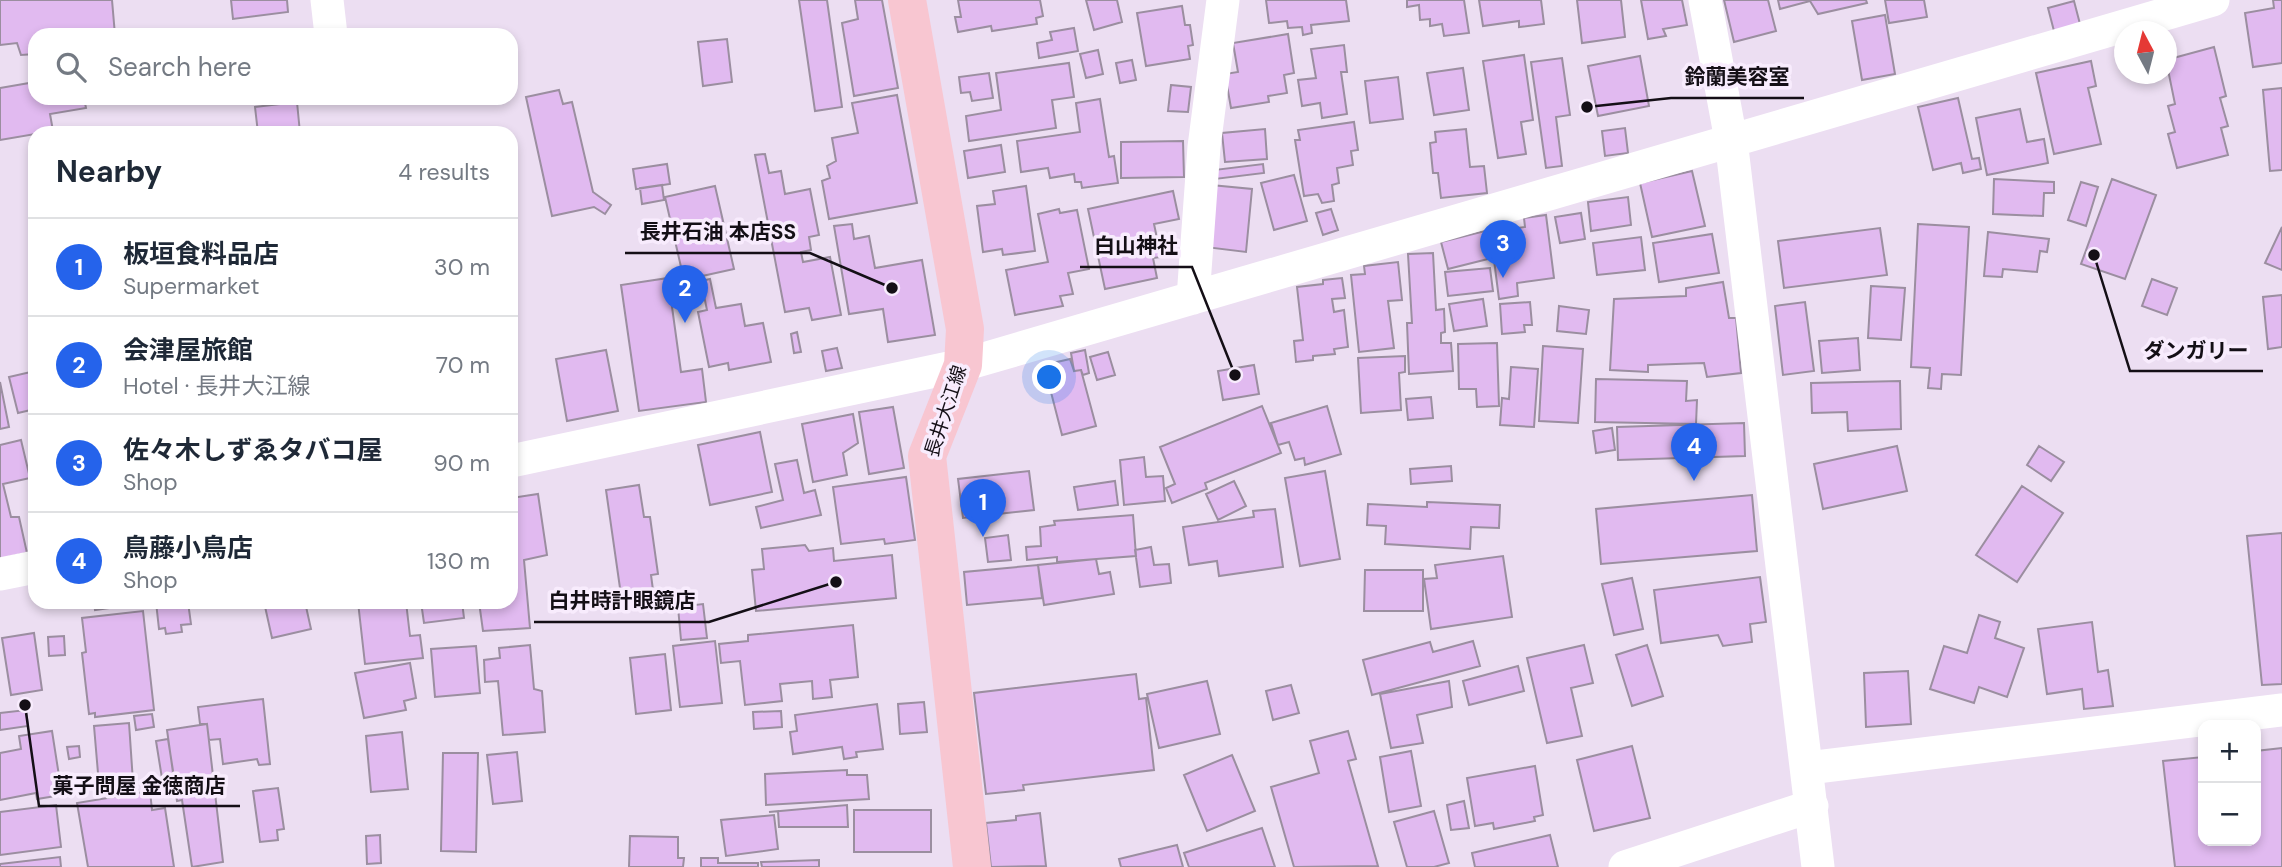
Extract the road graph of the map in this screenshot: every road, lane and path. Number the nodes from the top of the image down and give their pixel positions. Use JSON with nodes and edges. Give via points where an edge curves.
{"nodes":[{"id":1,"x":327,"y":0,"type":"edge"},
{"id":2,"x":907,"y":0,"type":"edge"},
{"id":3,"x":1223,"y":0,"type":"edge"},
{"id":4,"x":1705,"y":0,"type":"edge"},
{"id":5,"x":2213,"y":0,"type":"edge"},
{"id":6,"x":330,"y":28,"type":"edge"},
{"id":7,"x":1731,"y":140,"type":"junction"},
{"id":8,"x":1193,"y":298,"type":"junction"},
{"id":9,"x":963,"y":365,"type":"junction"},
{"id":10,"x":518,"y":460,"type":"edge"},
{"id":11,"x":28,"y":568,"type":"edge"},
{"id":12,"x":0,"y":574,"type":"edge"},
{"id":13,"x":2282,"y":710,"type":"edge"},
{"id":14,"x":1808,"y":768,"type":"junction"},
{"id":15,"x":1812,"y":806,"type":"junction"},
{"id":16,"x":972,"y":867,"type":"edge"},
{"id":17,"x":1625,"y":867,"type":"edge"},
{"id":18,"x":1818,"y":867,"type":"edge"}],
"edges":[{"from":1,"to":6,"type":"street"},
{"from":2,"to":9,"type":"main road","name":"長井大江線","via":[[965,329]]},
{"from":3,"to":8,"type":"street"},
{"from":4,"to":7,"type":"street"},
{"from":5,"to":7,"type":"street"},
{"from":7,"to":8,"type":"street"},
{"from":7,"to":14,"type":"street"},
{"from":8,"to":9,"type":"street"},
{"from":9,"to":10,"type":"street"},
{"from":9,"to":16,"type":"main road","name":"長井大江線","via":[[927,456]]},
{"from":11,"to":12,"type":"street"},
{"from":13,"to":14,"type":"street"},
{"from":14,"to":15,"type":"street"},
{"from":15,"to":17,"type":"street"},
{"from":15,"to":18,"type":"street"}]}
